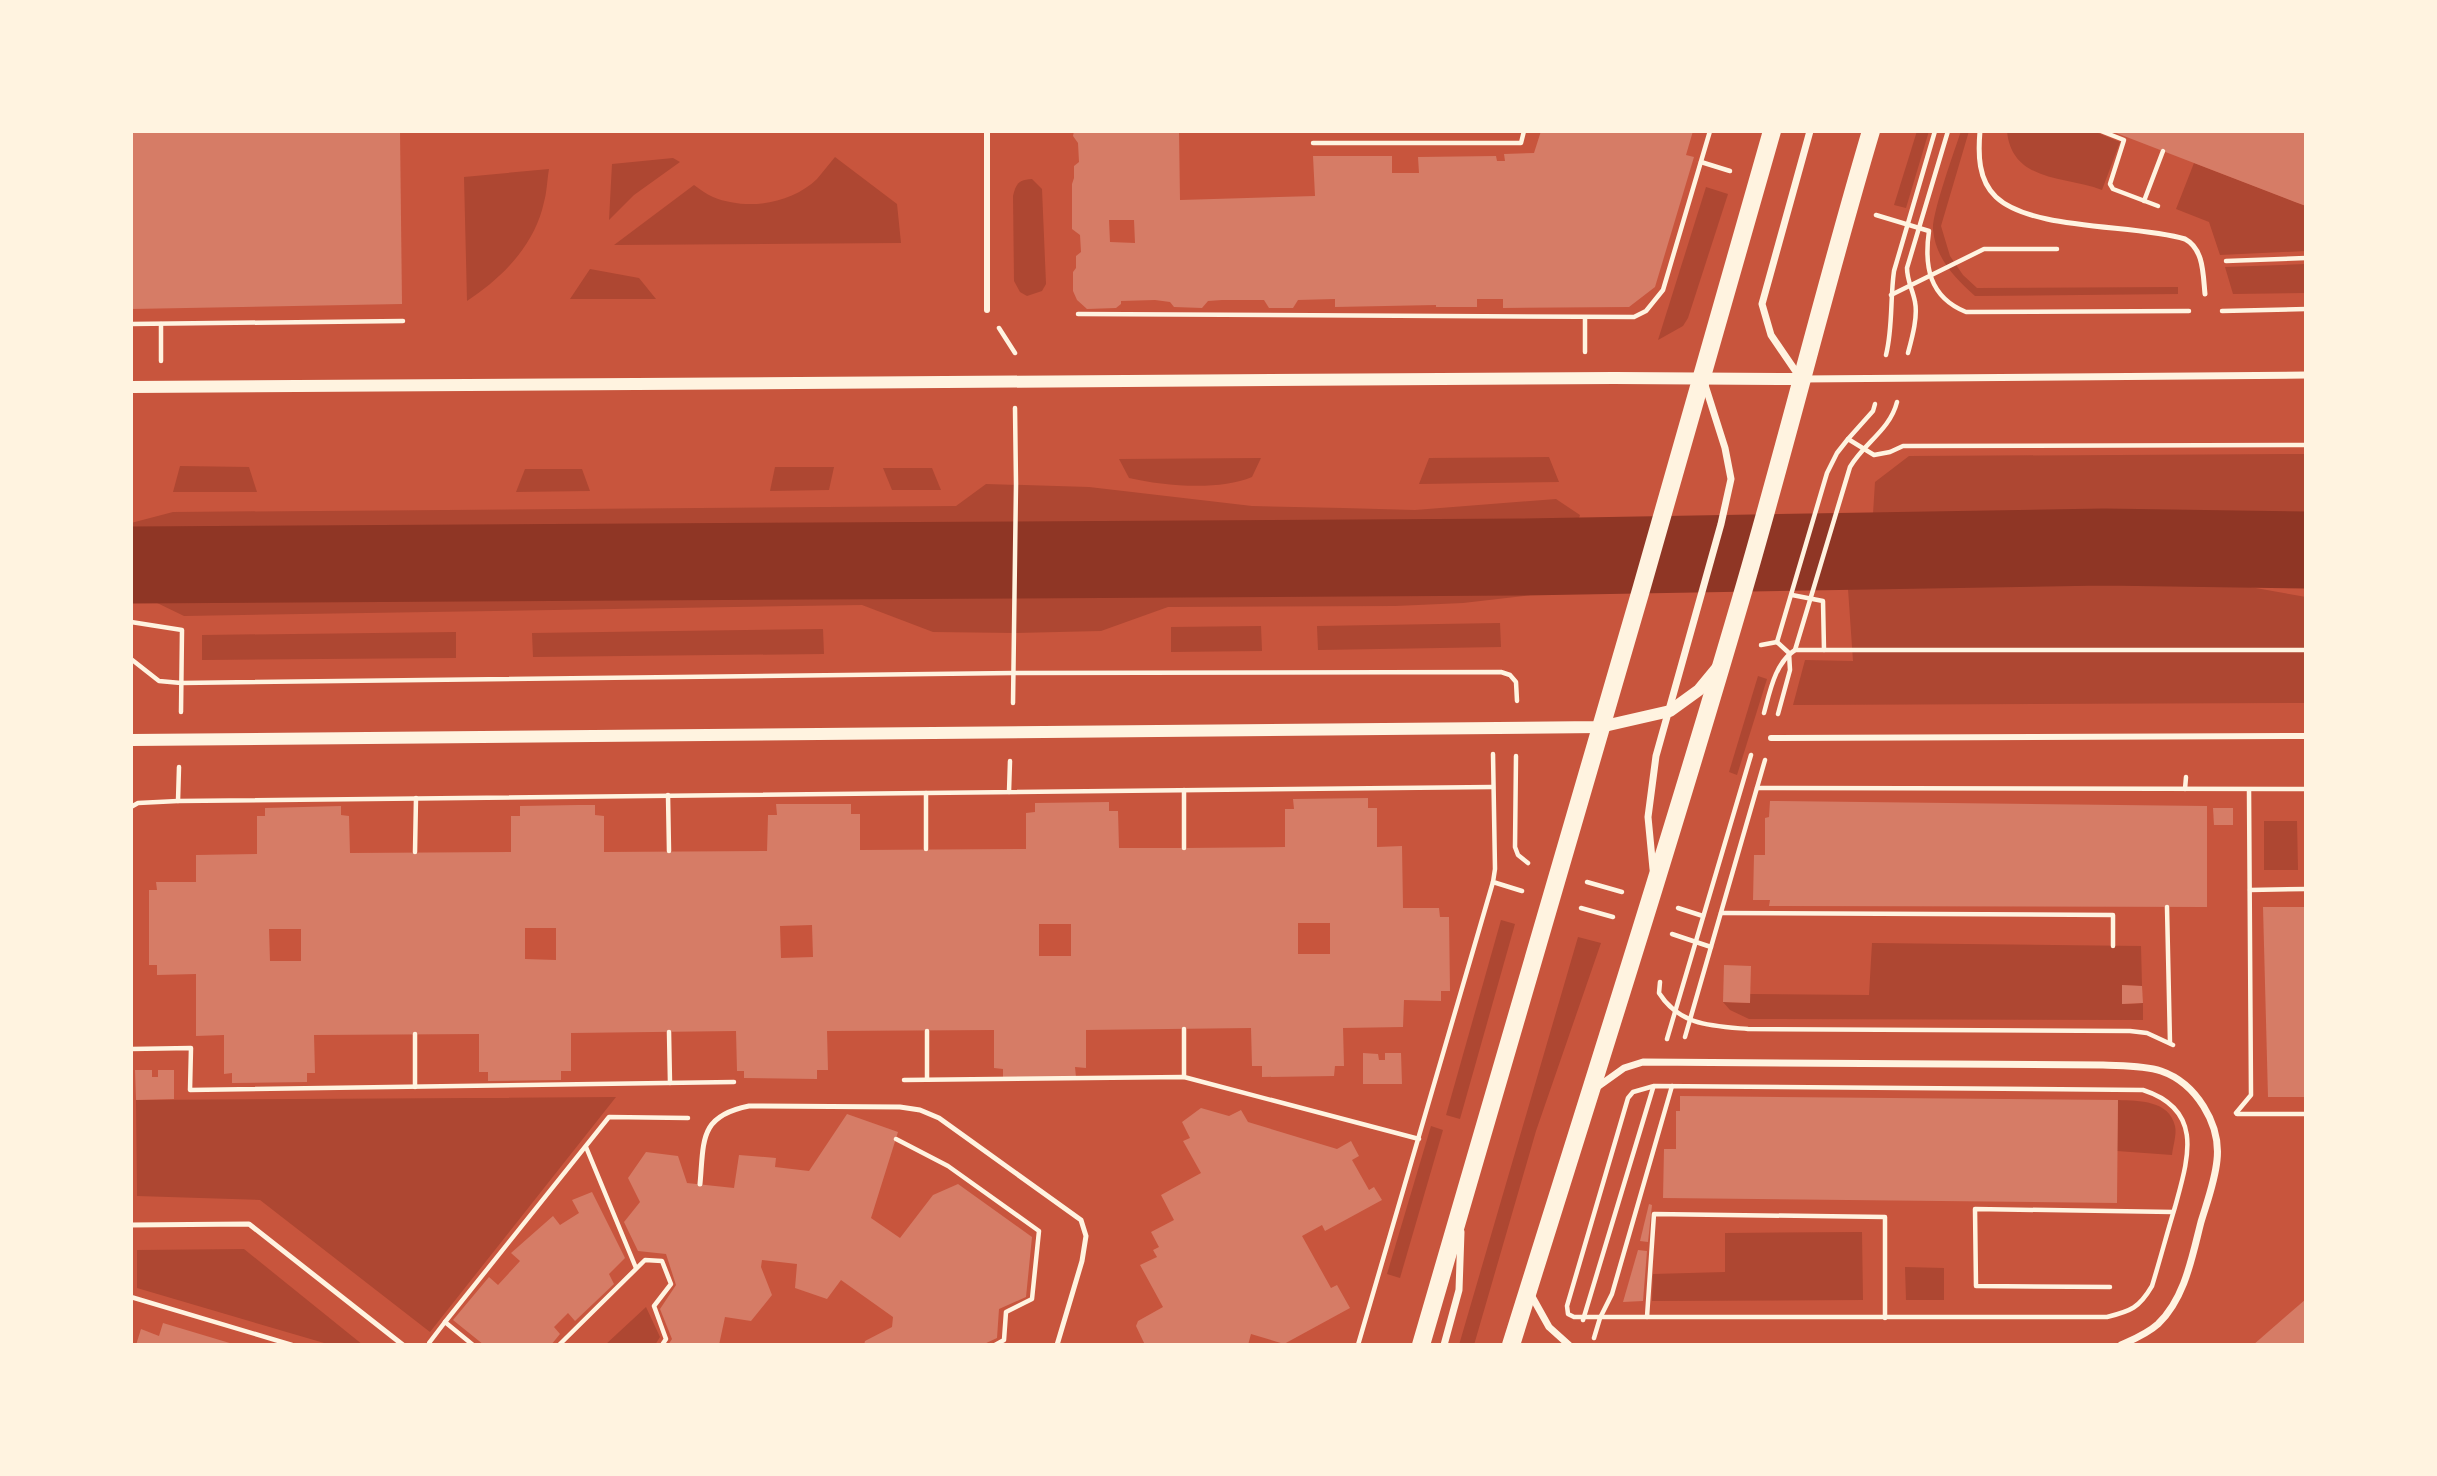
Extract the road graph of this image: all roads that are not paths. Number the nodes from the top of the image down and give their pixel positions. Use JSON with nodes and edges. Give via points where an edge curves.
{"nodes":[{"id":1,"x":986,"y":131,"type":"edge"},
{"id":2,"x":1772,"y":131,"type":"edge"},
{"id":3,"x":1810,"y":131,"type":"edge"},
{"id":4,"x":1871,"y":131,"type":"edge"},
{"id":5,"x":1980,"y":131,"type":"edge"},
{"id":6,"x":2205,"y":294,"type":"dead end"},
{"id":7,"x":987,"y":310,"type":"dead end"},
{"id":8,"x":2306,"y":375,"type":"edge"},
{"id":9,"x":1703,"y":377,"type":"junction"},
{"id":10,"x":1801,"y":379,"type":"junction"},
{"id":11,"x":131,"y":387,"type":"edge"},
{"id":12,"x":1721,"y":664,"type":"junction"},
{"id":13,"x":1670,"y":711,"type":"junction"},
{"id":14,"x":1600,"y":727,"type":"junction"},
{"id":15,"x":2306,"y":736,"type":"edge"},
{"id":16,"x":1772,"y":738,"type":"road end"},
{"id":17,"x":131,"y":740,"type":"edge"},
{"id":18,"x":1655,"y":885,"type":"junction"},
{"id":19,"x":1590,"y":1093,"type":"junction"},
{"id":20,"x":700,"y":1184,"type":"dead end"},
{"id":21,"x":1461,"y":1211,"type":"junction"},
{"id":22,"x":131,"y":1225,"type":"edge"},
{"id":23,"x":1528,"y":1290,"type":"junction"},
{"id":24,"x":403,"y":1345,"type":"edge"},
{"id":25,"x":1057,"y":1345,"type":"edge"},
{"id":26,"x":1421,"y":1345,"type":"edge"},
{"id":27,"x":1444,"y":1345,"type":"edge"},
{"id":28,"x":1511,"y":1345,"type":"edge"},
{"id":29,"x":1569,"y":1345,"type":"edge"},
{"id":30,"x":2121,"y":1345,"type":"edge"}],
"edges":[{"from":1,"to":7,"type":"street"},
{"from":2,"to":9,"type":"main road"},
{"from":3,"to":10,"type":"street","via":[[1762,304],[1771,335]]},
{"from":4,"to":10,"type":"main road"},
{"from":5,"to":6,"type":"lane","via":[[1978,156],[1983,176],[2003,202],[2028,214],[2185,239],[2198,251]]},
{"from":8,"to":10,"type":"street"},
{"from":9,"to":10,"type":"street"},
{"from":9,"to":11,"type":"street"},
{"from":9,"to":13,"type":"street","via":[[1731,479]]},
{"from":9,"to":14,"type":"main road"},
{"from":10,"to":12,"type":"main road"},
{"from":12,"to":13,"type":"street","via":[[1699,690]]},
{"from":12,"to":18,"type":"main road"},
{"from":13,"to":14,"type":"street"},
{"from":13,"to":18,"type":"street","via":[[1656,756],[1647,817]]},
{"from":14,"to":17,"type":"street"},
{"from":14,"to":21,"type":"main road"},
{"from":15,"to":16,"type":"street"},
{"from":18,"to":19,"type":"main road"},
{"from":19,"to":23,"type":"main road"},
{"from":19,"to":30,"type":"street","via":[[1624,1068],[1643,1062],[2102,1065],[2145,1068],[2173,1077],[2197,1097],[2210,1118],[2218,1146],[2216,1171],[2179,1294],[2157,1325]]},
{"from":20,"to":25,"type":"lane","via":[[709,1129],[731,1110],[749,1106],[900,1107],[939,1118],[1081,1220],[1086,1236],[1082,1261]]},
{"from":21,"to":26,"type":"main road"},
{"from":21,"to":27,"type":"street","via":[[1460,1290]]},
{"from":22,"to":24,"type":"lane","via":[[250,1224]]},
{"from":23,"to":28,"type":"main road"},
{"from":23,"to":29,"type":"street","via":[[1549,1327]]}]}
